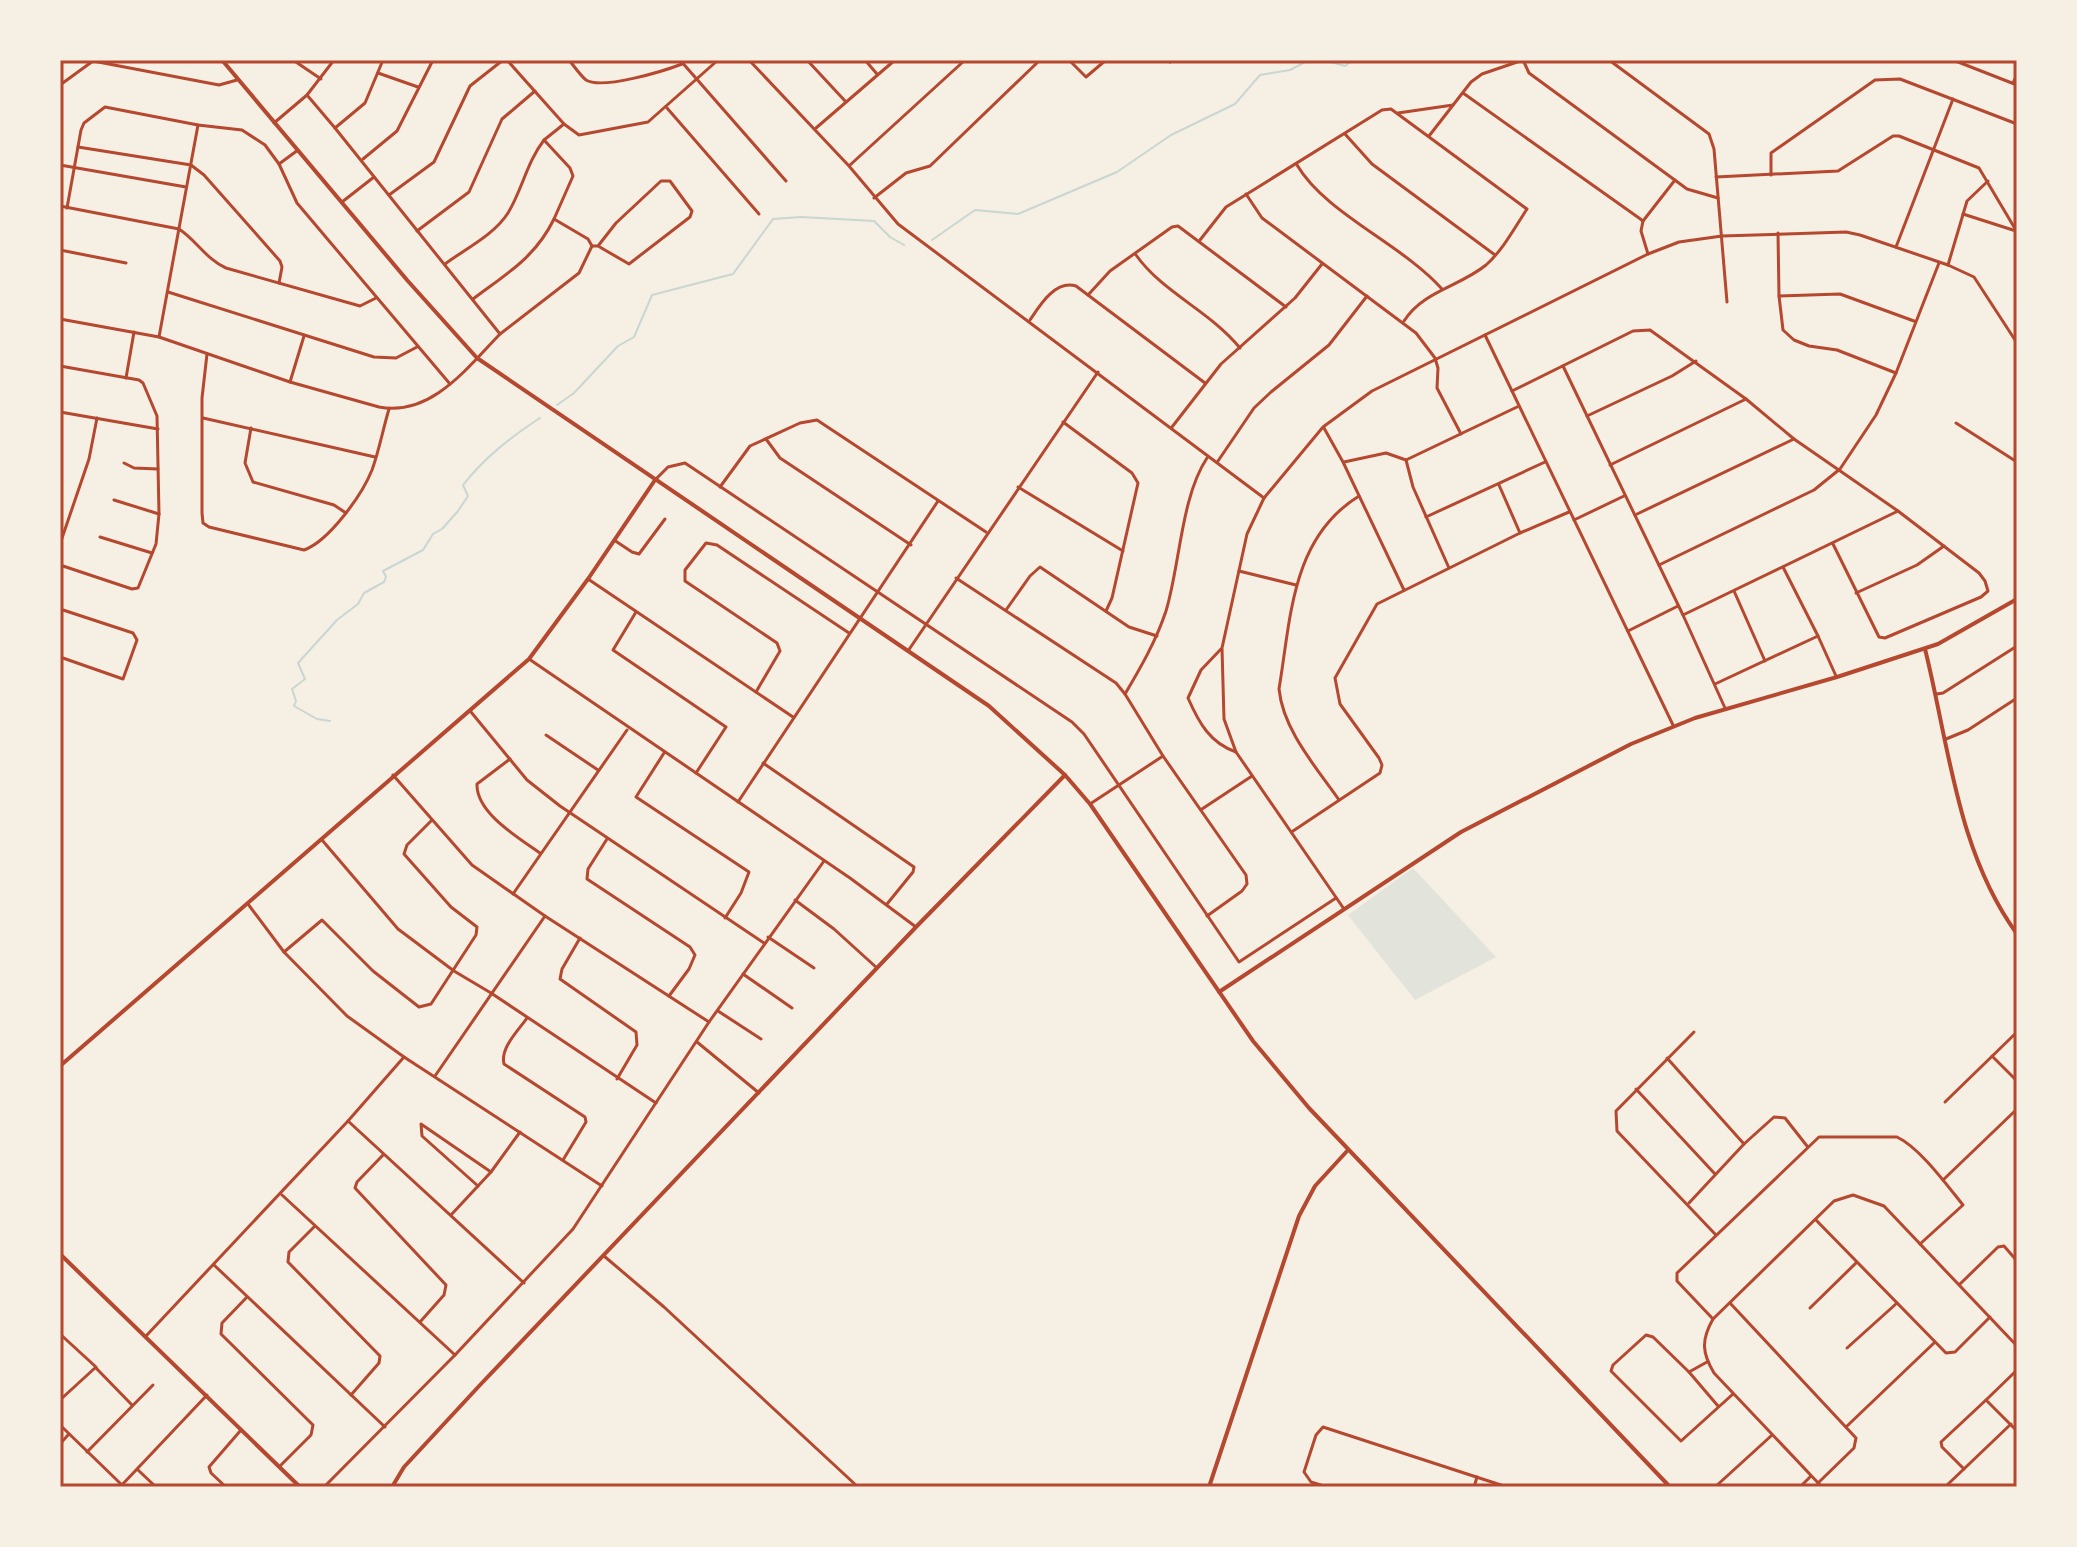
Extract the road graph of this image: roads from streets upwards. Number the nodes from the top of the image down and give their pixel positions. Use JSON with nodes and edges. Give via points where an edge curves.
{"nodes":[{"id":1,"x":222,"y":60,"type":"edge"},
{"id":2,"x":293,"y":60,"type":"edge"},
{"id":3,"x":334,"y":60,"type":"edge"},
{"id":4,"x":383,"y":60,"type":"edge"},
{"id":5,"x":433,"y":60,"type":"edge"},
{"id":6,"x":505,"y":60,"type":"edge"},
{"id":7,"x":569,"y":60,"type":"edge"},
{"id":8,"x":718,"y":60,"type":"edge"},
{"id":9,"x":749,"y":60,"type":"edge"},
{"id":10,"x":807,"y":60,"type":"edge"},
{"id":11,"x":865,"y":60,"type":"edge"},
{"id":12,"x":895,"y":60,"type":"edge"},
{"id":13,"x":965,"y":60,"type":"edge"},
{"id":14,"x":1040,"y":60,"type":"edge"},
{"id":15,"x":1069,"y":60,"type":"edge"},
{"id":16,"x":1106,"y":60,"type":"edge"},
{"id":17,"x":1609,"y":60,"type":"edge"},
{"id":18,"x":1953,"y":60,"type":"edge"},
{"id":19,"x":681,"y":62,"type":"edge"},
{"id":20,"x":378,"y":73,"type":"junction"},
{"id":21,"x":877,"y":74,"type":"junction"},
{"id":22,"x":2017,"y":74,"type":"edge"},
{"id":23,"x":239,"y":79,"type":"junction"},
{"id":24,"x":321,"y":79,"type":"junction"},
{"id":25,"x":697,"y":79,"type":"junction"},
{"id":26,"x":2015,"y":84,"type":"edge"},
{"id":27,"x":60,"y":85,"type":"edge"},
{"id":28,"x":418,"y":87,"type":"junction"},
{"id":29,"x":535,"y":91,"type":"junction"},
{"id":30,"x":1463,"y":93,"type":"junction"},
{"id":31,"x":307,"y":95,"type":"junction"},
{"id":32,"x":1953,"y":99,"type":"junction"},
{"id":33,"x":846,"y":102,"type":"junction"},
{"id":34,"x":1453,"y":105,"type":"junction"},
{"id":35,"x":667,"y":108,"type":"junction"},
{"id":36,"x":1398,"y":113,"type":"junction"},
{"id":37,"x":274,"y":123,"type":"junction"},
{"id":38,"x":564,"y":124,"type":"junction"},
{"id":39,"x":2017,"y":124,"type":"edge"},
{"id":40,"x":198,"y":125,"type":"junction"},
{"id":41,"x":335,"y":128,"type":"junction"},
{"id":42,"x":815,"y":129,"type":"junction"},
{"id":43,"x":1345,"y":134,"type":"junction"},
{"id":44,"x":1429,"y":136,"type":"junction"},
{"id":45,"x":544,"y":140,"type":"junction"},
{"id":46,"x":78,"y":147,"type":"junction"},
{"id":47,"x":1933,"y":149,"type":"junction"},
{"id":48,"x":298,"y":150,"type":"junction"},
{"id":49,"x":362,"y":160,"type":"junction"},
{"id":50,"x":279,"y":164,"type":"junction"},
{"id":51,"x":1296,"y":164,"type":"junction"},
{"id":52,"x":60,"y":165,"type":"edge"},
{"id":53,"x":191,"y":165,"type":"junction"},
{"id":54,"x":849,"y":166,"type":"junction"},
{"id":55,"x":73,"y":168,"type":"junction"},
{"id":56,"x":1771,"y":175,"type":"junction"},
{"id":57,"x":374,"y":177,"type":"junction"},
{"id":58,"x":1716,"y":177,"type":"junction"},
{"id":59,"x":1675,"y":180,"type":"junction"},
{"id":60,"x":786,"y":181,"type":"dead end"},
{"id":61,"x":1988,"y":181,"type":"junction"},
{"id":62,"x":188,"y":188,"type":"junction"},
{"id":63,"x":1246,"y":194,"type":"junction"},
{"id":64,"x":389,"y":195,"type":"junction"},
{"id":65,"x":874,"y":198,"type":"junction"},
{"id":66,"x":1718,"y":198,"type":"junction"},
{"id":67,"x":341,"y":202,"type":"junction"},
{"id":68,"x":60,"y":206,"type":"edge"},
{"id":69,"x":67,"y":208,"type":"junction"},
{"id":70,"x":759,"y":214,"type":"dead end"},
{"id":71,"x":1963,"y":214,"type":"junction"},
{"id":72,"x":554,"y":219,"type":"junction"},
{"id":73,"x":1643,"y":221,"type":"junction"},
{"id":74,"x":179,"y":229,"type":"junction"},
{"id":75,"x":417,"y":231,"type":"junction"},
{"id":76,"x":2017,"y":231,"type":"edge"},
{"id":77,"x":1778,"y":233,"type":"junction"},
{"id":78,"x":1722,"y":236,"type":"junction"},
{"id":79,"x":1200,"y":240,"type":"junction"},
{"id":80,"x":592,"y":246,"type":"junction"},
{"id":81,"x":598,"y":246,"type":"junction"},
{"id":82,"x":1896,"y":247,"type":"junction"},
{"id":83,"x":60,"y":250,"type":"edge"},
{"id":84,"x":1135,"y":254,"type":"junction"},
{"id":85,"x":1648,"y":254,"type":"junction"},
{"id":86,"x":1495,"y":255,"type":"junction"},
{"id":87,"x":126,"y":263,"type":"dead end"},
{"id":88,"x":1939,"y":263,"type":"junction"},
{"id":89,"x":445,"y":264,"type":"junction"},
{"id":90,"x":1322,"y":264,"type":"junction"},
{"id":91,"x":1948,"y":265,"type":"junction"},
{"id":92,"x":279,"y":283,"type":"junction"},
{"id":93,"x":1442,"y":289,"type":"junction"},
{"id":94,"x":168,"y":292,"type":"junction"},
{"id":95,"x":1088,"y":295,"type":"junction"},
{"id":96,"x":1367,"y":296,"type":"junction"},
{"id":97,"x":1779,"y":296,"type":"junction"},
{"id":98,"x":376,"y":298,"type":"junction"},
{"id":99,"x":472,"y":300,"type":"junction"},
{"id":100,"x":1727,"y":302,"type":"dead end"},
{"id":101,"x":1286,"y":307,"type":"junction"},
{"id":102,"x":60,"y":319,"type":"edge"},
{"id":103,"x":1029,"y":321,"type":"junction"},
{"id":104,"x":1404,"y":321,"type":"junction"},
{"id":105,"x":1914,"y":321,"type":"junction"},
{"id":106,"x":134,"y":332,"type":"junction"},
{"id":107,"x":500,"y":334,"type":"junction"},
{"id":108,"x":1485,"y":335,"type":"junction"},
{"id":109,"x":304,"y":336,"type":"junction"},
{"id":110,"x":159,"y":337,"type":"junction"},
{"id":111,"x":2017,"y":343,"type":"edge"},
{"id":112,"x":417,"y":347,"type":"junction"},
{"id":113,"x":1240,"y":348,"type":"junction"},
{"id":114,"x":207,"y":354,"type":"junction"},
{"id":115,"x":477,"y":358,"type":"junction"},
{"id":116,"x":1435,"y":358,"type":"junction"},
{"id":117,"x":1696,"y":361,"type":"junction"},
{"id":118,"x":60,"y":366,"type":"edge"},
{"id":119,"x":1563,"y":366,"type":"junction"},
{"id":120,"x":1098,"y":372,"type":"junction"},
{"id":121,"x":1896,"y":373,"type":"junction"},
{"id":122,"x":126,"y":378,"type":"junction"},
{"id":123,"x":290,"y":382,"type":"junction"},
{"id":124,"x":1205,"y":383,"type":"junction"},
{"id":125,"x":450,"y":384,"type":"junction"},
{"id":126,"x":1512,"y":391,"type":"junction"},
{"id":127,"x":1746,"y":399,"type":"junction"},
{"id":128,"x":1518,"y":406,"type":"junction"},
{"id":129,"x":389,"y":409,"type":"junction"},
{"id":130,"x":60,"y":412,"type":"edge"},
{"id":131,"x":1587,"y":416,"type":"junction"},
{"id":132,"x":97,"y":418,"type":"junction"},
{"id":133,"x":203,"y":418,"type":"junction"},
{"id":134,"x":1063,"y":422,"type":"junction"},
{"id":135,"x":1956,"y":423,"type":"dead end"},
{"id":136,"x":1172,"y":427,"type":"junction"},
{"id":137,"x":1323,"y":427,"type":"junction"},
{"id":138,"x":251,"y":428,"type":"junction"},
{"id":139,"x":158,"y":429,"type":"junction"},
{"id":140,"x":1461,"y":434,"type":"junction"},
{"id":141,"x":765,"y":438,"type":"junction"},
{"id":142,"x":1794,"y":439,"type":"junction"},
{"id":143,"x":1208,"y":456,"type":"junction"},
{"id":144,"x":375,"y":457,"type":"junction"},
{"id":145,"x":1406,"y":460,"type":"junction"},
{"id":146,"x":1218,"y":462,"type":"junction"},
{"id":147,"x":1343,"y":462,"type":"junction"},
{"id":148,"x":1545,"y":462,"type":"junction"},
{"id":149,"x":2017,"y":462,"type":"edge"},
{"id":150,"x":124,"y":463,"type":"dead end"},
{"id":151,"x":1610,"y":465,"type":"junction"},
{"id":152,"x":158,"y":469,"type":"junction"},
{"id":153,"x":1840,"y":469,"type":"junction"},
{"id":154,"x":655,"y":480,"type":"junction"},
{"id":155,"x":1499,"y":485,"type":"junction"},
{"id":156,"x":720,"y":487,"type":"junction"},
{"id":157,"x":1017,"y":487,"type":"junction"},
{"id":158,"x":1359,"y":496,"type":"junction"},
{"id":159,"x":1624,"y":496,"type":"junction"},
{"id":160,"x":1264,"y":498,"type":"junction"},
{"id":161,"x":114,"y":500,"type":"dead end"},
{"id":162,"x":938,"y":501,"type":"junction"},
{"id":163,"x":1898,"y":511,"type":"junction"},
{"id":164,"x":1569,"y":512,"type":"junction"},
{"id":165,"x":346,"y":513,"type":"junction"},
{"id":166,"x":159,"y":514,"type":"junction"},
{"id":167,"x":1634,"y":516,"type":"junction"},
{"id":168,"x":1426,"y":517,"type":"junction"},
{"id":169,"x":665,"y":519,"type":"dead end"},
{"id":170,"x":1574,"y":520,"type":"junction"},
{"id":171,"x":986,"y":532,"type":"junction"},
{"id":172,"x":1520,"y":533,"type":"junction"},
{"id":173,"x":100,"y":537,"type":"dead end"},
{"id":174,"x":614,"y":540,"type":"junction"},
{"id":175,"x":60,"y":544,"type":"edge"},
{"id":176,"x":1833,"y":544,"type":"junction"},
{"id":177,"x":911,"y":545,"type":"junction"},
{"id":178,"x":1944,"y":546,"type":"junction"},
{"id":179,"x":1123,"y":551,"type":"junction"},
{"id":180,"x":152,"y":553,"type":"junction"},
{"id":181,"x":60,"y":565,"type":"edge"},
{"id":182,"x":1659,"y":565,"type":"junction"},
{"id":183,"x":1783,"y":567,"type":"junction"},
{"id":184,"x":1449,"y":568,"type":"junction"},
{"id":185,"x":1239,"y":571,"type":"junction"},
{"id":186,"x":956,"y":578,"type":"junction"},
{"id":187,"x":588,"y":579,"type":"junction"},
{"id":188,"x":1296,"y":585,"type":"junction"},
{"id":189,"x":1404,"y":590,"type":"junction"},
{"id":190,"x":1734,"y":591,"type":"junction"},
{"id":191,"x":878,"y":592,"type":"junction"},
{"id":192,"x":1856,"y":593,"type":"junction"},
{"id":193,"x":2017,"y":599,"type":"edge"},
{"id":194,"x":1678,"y":606,"type":"junction"},
{"id":195,"x":60,"y":609,"type":"edge"},
{"id":196,"x":1006,"y":610,"type":"junction"},
{"id":197,"x":1106,"y":611,"type":"junction"},
{"id":198,"x":636,"y":612,"type":"junction"},
{"id":199,"x":1683,"y":615,"type":"junction"},
{"id":200,"x":859,"y":618,"type":"junction"},
{"id":201,"x":926,"y":625,"type":"junction"},
{"id":202,"x":1628,"y":631,"type":"junction"},
{"id":203,"x":849,"y":633,"type":"junction"},
{"id":204,"x":1157,"y":636,"type":"junction"},
{"id":205,"x":1818,"y":636,"type":"junction"},
{"id":206,"x":2017,"y":646,"type":"edge"},
{"id":207,"x":1222,"y":648,"type":"junction"},
{"id":208,"x":1925,"y":648,"type":"junction"},
{"id":209,"x":908,"y":651,"type":"junction"},
{"id":210,"x":60,"y":657,"type":"edge"},
{"id":211,"x":529,"y":659,"type":"junction"},
{"id":212,"x":1765,"y":661,"type":"junction"},
{"id":213,"x":1837,"y":677,"type":"junction"},
{"id":214,"x":1715,"y":684,"type":"junction"},
{"id":215,"x":756,"y":692,"type":"junction"},
{"id":216,"x":1125,"y":694,"type":"junction"},
{"id":217,"x":1937,"y":694,"type":"junction"},
{"id":218,"x":2017,"y":698,"type":"edge"},
{"id":219,"x":1725,"y":708,"type":"junction"},
{"id":220,"x":470,"y":711,"type":"junction"},
{"id":221,"x":793,"y":717,"type":"junction"},
{"id":222,"x":1673,"y":725,"type":"junction"},
{"id":223,"x":628,"y":729,"type":"junction"},
{"id":224,"x":546,"y":735,"type":"dead end"},
{"id":225,"x":1946,"y":739,"type":"junction"},
{"id":226,"x":1236,"y":752,"type":"junction"},
{"id":227,"x":664,"y":753,"type":"junction"},
{"id":228,"x":1163,"y":756,"type":"junction"},
{"id":229,"x":510,"y":759,"type":"junction"},
{"id":230,"x":763,"y":763,"type":"junction"},
{"id":231,"x":598,"y":770,"type":"junction"},
{"id":232,"x":696,"y":773,"type":"junction"},
{"id":233,"x":393,"y":775,"type":"junction"},
{"id":234,"x":1065,"y":775,"type":"junction"},
{"id":235,"x":1252,"y":776,"type":"junction"},
{"id":236,"x":1118,"y":785,"type":"junction"},
{"id":237,"x":1339,"y":800,"type":"junction"},
{"id":238,"x":738,"y":802,"type":"junction"},
{"id":239,"x":1090,"y":804,"type":"junction"},
{"id":240,"x":1202,"y":809,"type":"junction"},
{"id":241,"x":570,"y":812,"type":"junction"},
{"id":242,"x":432,"y":820,"type":"junction"},
{"id":243,"x":1291,"y":832,"type":"junction"},
{"id":244,"x":607,"y":839,"type":"junction"},
{"id":245,"x":322,"y":840,"type":"junction"},
{"id":246,"x":541,"y":853,"type":"junction"},
{"id":247,"x":824,"y":861,"type":"junction"},
{"id":248,"x":513,"y":894,"type":"junction"},
{"id":249,"x":1336,"y":898,"type":"junction"},
{"id":250,"x":795,"y":900,"type":"junction"},
{"id":251,"x":247,"y":901,"type":"junction"},
{"id":252,"x":887,"y":904,"type":"junction"},
{"id":253,"x":1344,"y":909,"type":"junction"},
{"id":254,"x":545,"y":916,"type":"junction"},
{"id":255,"x":1207,"y":916,"type":"junction"},
{"id":256,"x":725,"y":918,"type":"junction"},
{"id":257,"x":916,"y":927,"type":"junction"},
{"id":258,"x":2017,"y":934,"type":"edge"},
{"id":259,"x":768,"y":937,"type":"junction"},
{"id":260,"x":580,"y":938,"type":"junction"},
{"id":261,"x":764,"y":943,"type":"junction"},
{"id":262,"x":284,"y":952,"type":"junction"},
{"id":263,"x":814,"y":968,"type":"dead end"},
{"id":264,"x":877,"y":968,"type":"junction"},
{"id":265,"x":454,"y":971,"type":"junction"},
{"id":266,"x":743,"y":974,"type":"junction"},
{"id":267,"x":1219,"y":992,"type":"junction"},
{"id":268,"x":491,"y":993,"type":"junction"},
{"id":269,"x":669,"y":996,"type":"junction"},
{"id":270,"x":792,"y":1008,"type":"dead end"},
{"id":271,"x":718,"y":1011,"type":"junction"},
{"id":272,"x":528,"y":1017,"type":"junction"},
{"id":273,"x":709,"y":1022,"type":"junction"},
{"id":274,"x":1694,"y":1032,"type":"dead end"},
{"id":275,"x":2017,"y":1032,"type":"edge"},
{"id":276,"x":761,"y":1039,"type":"dead end"},
{"id":277,"x":697,"y":1042,"type":"junction"},
{"id":278,"x":1992,"y":1056,"type":"junction"},
{"id":279,"x":404,"y":1057,"type":"junction"},
{"id":280,"x":1667,"y":1058,"type":"junction"},
{"id":281,"x":60,"y":1066,"type":"edge"},
{"id":282,"x":435,"y":1076,"type":"junction"},
{"id":283,"x":617,"y":1079,"type":"junction"},
{"id":284,"x":2017,"y":1081,"type":"edge"},
{"id":285,"x":1636,"y":1089,"type":"junction"},
{"id":286,"x":759,"y":1093,"type":"junction"},
{"id":287,"x":1945,"y":1102,"type":"dead end"},
{"id":288,"x":656,"y":1103,"type":"junction"},
{"id":289,"x":2017,"y":1109,"type":"edge"},
{"id":290,"x":348,"y":1121,"type":"junction"},
{"id":291,"x":520,"y":1131,"type":"junction"},
{"id":292,"x":1744,"y":1144,"type":"junction"},
{"id":293,"x":1807,"y":1146,"type":"junction"},
{"id":294,"x":1348,"y":1150,"type":"junction"},
{"id":295,"x":384,"y":1154,"type":"junction"},
{"id":296,"x":563,"y":1160,"type":"junction"},
{"id":297,"x":491,"y":1172,"type":"junction"},
{"id":298,"x":1716,"y":1174,"type":"junction"},
{"id":299,"x":1943,"y":1180,"type":"junction"},
{"id":300,"x":478,"y":1186,"type":"junction"},
{"id":301,"x":602,"y":1186,"type":"junction"},
{"id":302,"x":281,"y":1194,"type":"junction"},
{"id":303,"x":1688,"y":1204,"type":"junction"},
{"id":304,"x":451,"y":1215,"type":"junction"},
{"id":305,"x":1815,"y":1219,"type":"junction"},
{"id":306,"x":316,"y":1226,"type":"junction"},
{"id":307,"x":1715,"y":1234,"type":"junction"},
{"id":308,"x":1920,"y":1244,"type":"junction"},
{"id":309,"x":60,"y":1254,"type":"edge"},
{"id":310,"x":604,"y":1256,"type":"junction"},
{"id":311,"x":2017,"y":1261,"type":"edge"},
{"id":312,"x":1857,"y":1262,"type":"junction"},
{"id":313,"x":212,"y":1264,"type":"junction"},
{"id":314,"x":524,"y":1283,"type":"junction"},
{"id":315,"x":1960,"y":1284,"type":"junction"},
{"id":316,"x":247,"y":1297,"type":"junction"},
{"id":317,"x":1730,"y":1303,"type":"junction"},
{"id":318,"x":1897,"y":1303,"type":"junction"},
{"id":319,"x":1810,"y":1308,"type":"dead end"},
{"id":320,"x":1990,"y":1317,"type":"junction"},
{"id":321,"x":1713,"y":1319,"type":"junction"},
{"id":322,"x":420,"y":1322,"type":"junction"},
{"id":323,"x":60,"y":1334,"type":"edge"},
{"id":324,"x":145,"y":1336,"type":"junction"},
{"id":325,"x":1934,"y":1343,"type":"junction"},
{"id":326,"x":2017,"y":1346,"type":"edge"},
{"id":327,"x":1847,"y":1348,"type":"dead end"},
{"id":328,"x":455,"y":1355,"type":"junction"},
{"id":329,"x":1707,"y":1361,"type":"junction"},
{"id":330,"x":96,"y":1367,"type":"junction"},
{"id":331,"x":2017,"y":1370,"type":"edge"},
{"id":332,"x":1689,"y":1372,"type":"junction"},
{"id":333,"x":153,"y":1385,"type":"dead end"},
{"id":334,"x":1733,"y":1394,"type":"junction"},
{"id":335,"x":207,"y":1395,"type":"junction"},
{"id":336,"x":351,"y":1395,"type":"junction"},
{"id":337,"x":60,"y":1400,"type":"edge"},
{"id":338,"x":1986,"y":1400,"type":"junction"},
{"id":339,"x":132,"y":1405,"type":"junction"},
{"id":340,"x":1719,"y":1408,"type":"junction"},
{"id":341,"x":2011,"y":1424,"type":"junction"},
{"id":342,"x":60,"y":1425,"type":"edge"},
{"id":343,"x":1847,"y":1426,"type":"junction"},
{"id":344,"x":385,"y":1427,"type":"junction"},
{"id":345,"x":241,"y":1430,"type":"junction"},
{"id":346,"x":2017,"y":1431,"type":"edge"},
{"id":347,"x":69,"y":1434,"type":"junction"},
{"id":348,"x":1773,"y":1435,"type":"junction"},
{"id":349,"x":60,"y":1444,"type":"edge"},
{"id":350,"x":87,"y":1452,"type":"junction"},
{"id":351,"x":280,"y":1466,"type":"junction"},
{"id":352,"x":137,"y":1469,"type":"junction"},
{"id":353,"x":1964,"y":1469,"type":"junction"},
{"id":354,"x":1811,"y":1476,"type":"junction"},
{"id":355,"x":1477,"y":1477,"type":"junction"},
{"id":356,"x":1721,"y":1482,"type":"junction"},
{"id":357,"x":1818,"y":1483,"type":"junction"},
{"id":358,"x":121,"y":1486,"type":"edge"},
{"id":359,"x":156,"y":1487,"type":"edge"},
{"id":360,"x":226,"y":1487,"type":"edge"},
{"id":361,"x":300,"y":1487,"type":"edge"},
{"id":362,"x":324,"y":1487,"type":"edge"},
{"id":363,"x":392,"y":1487,"type":"edge"},
{"id":364,"x":858,"y":1487,"type":"edge"},
{"id":365,"x":1209,"y":1487,"type":"edge"},
{"id":366,"x":1327,"y":1487,"type":"edge"},
{"id":367,"x":1474,"y":1487,"type":"edge"},
{"id":368,"x":1507,"y":1487,"type":"edge"},
{"id":369,"x":1670,"y":1487,"type":"edge"},
{"id":370,"x":1715,"y":1487,"type":"edge"},
{"id":371,"x":1725,"y":1487,"type":"edge"},
{"id":372,"x":1800,"y":1487,"type":"edge"},
{"id":373,"x":1822,"y":1487,"type":"edge"},
{"id":374,"x":1945,"y":1487,"type":"edge"}],
"edges":[{"from":1,"to":23,"type":"street"},
{"from":2,"to":24,"type":"street"},
{"from":3,"to":24,"type":"street"},
{"from":4,"to":20,"type":"street"},
{"from":5,"to":28,"type":"street"},
{"from":6,"to":29,"type":"street"},
{"from":6,"to":64,"type":"street","via":[[470,86],[434,162]]},
{"from":7,"to":19,"type":"street","via":[[587,80],[597,83],[645,76]]},
{"from":8,"to":25,"type":"street"},
{"from":9,"to":42,"type":"street"},
{"from":10,"to":33,"type":"street"},
{"from":11,"to":21,"type":"street"},
{"from":12,"to":21,"type":"street"},
{"from":13,"to":54,"type":"street"},
{"from":14,"to":65,"type":"street","via":[[930,166],[906,173]]},
{"from":15,"to":16,"type":"street","via":[[1086,77]]},
{"from":17,"to":58,"type":"street","via":[[1709,134]]},
{"from":18,"to":26,"type":"street"},
{"from":19,"to":25,"type":"street"},
{"from":20,"to":28,"type":"street"},
{"from":20,"to":41,"type":"street","via":[[365,103]]},
{"from":21,"to":33,"type":"street"},
{"from":22,"to":26,"type":"street"},
{"from":23,"to":27,"type":"street","via":[[219,85],[93,61]]},
{"from":23,"to":37,"type":"street"},
{"from":24,"to":31,"type":"street"},
{"from":25,"to":35,"type":"street"},
{"from":25,"to":60,"type":"street"},
{"from":28,"to":49,"type":"street","via":[[397,131]]},
{"from":29,"to":38,"type":"street"},
{"from":29,"to":75,"type":"street","via":[[502,119],[469,192]]},
{"from":30,"to":34,"type":"street"},
{"from":30,"to":59,"type":"street","via":[[1482,74],[1523,60],[1529,73]]},
{"from":30,"to":73,"type":"street"},
{"from":31,"to":37,"type":"street"},
{"from":31,"to":41,"type":"street"},
{"from":32,"to":39,"type":"street"},
{"from":32,"to":47,"type":"street"},
{"from":32,"to":56,"type":"street","via":[[1900,79],[1875,80],[1771,153]]},
{"from":33,"to":42,"type":"street"},
{"from":34,"to":36,"type":"street"},
{"from":34,"to":44,"type":"street"},
{"from":35,"to":38,"type":"street","via":[[648,122],[587,134],[579,135]]},
{"from":35,"to":70,"type":"street"},
{"from":36,"to":43,"type":"street","via":[[1382,110]]},
{"from":36,"to":44,"type":"street"},
{"from":37,"to":48,"type":"street"},
{"from":38,"to":45,"type":"street"},
{"from":40,"to":46,"type":"street","via":[[105,107],[84,123]]},
{"from":40,"to":50,"type":"street","via":[[242,130],[265,145]]},
{"from":40,"to":53,"type":"street"},
{"from":41,"to":49,"type":"street"},
{"from":42,"to":54,"type":"street"},
{"from":43,"to":51,"type":"street"},
{"from":43,"to":86,"type":"street","via":[[1372,164]]},
{"from":44,"to":86,"type":"street","via":[[1527,209]]},
{"from":45,"to":72,"type":"street","via":[[573,176]]},
{"from":45,"to":89,"type":"street","via":[[499,225]]},
{"from":46,"to":53,"type":"street"},
{"from":46,"to":55,"type":"street"},
{"from":47,"to":56,"type":"street","via":[[1893,136],[1838,171]]},
{"from":47,"to":61,"type":"street","via":[[1973,164]]},
{"from":47,"to":82,"type":"street"},
{"from":48,"to":50,"type":"street"},
{"from":48,"to":67,"type":"street"},
{"from":49,"to":57,"type":"street"},
{"from":50,"to":98,"type":"street","via":[[297,203]]},
{"from":51,"to":63,"type":"street"},
{"from":51,"to":93,"type":"street","via":[[1313,187]]},
{"from":52,"to":55,"type":"street"},
{"from":53,"to":62,"type":"street"},
{"from":53,"to":92,"type":"street","via":[[280,261]]},
{"from":54,"to":65,"type":"street"},
{"from":55,"to":62,"type":"street"},
{"from":55,"to":69,"type":"street"},
{"from":56,"to":58,"type":"street"},
{"from":57,"to":64,"type":"street"},
{"from":57,"to":67,"type":"street"},
{"from":58,"to":66,"type":"street"},
{"from":59,"to":66,"type":"street"},
{"from":59,"to":73,"type":"street"},
{"from":61,"to":71,"type":"street","via":[[1967,201]]},
{"from":61,"to":76,"type":"street"},
{"from":62,"to":74,"type":"street"},
{"from":63,"to":79,"type":"street","via":[[1226,207]]},
{"from":63,"to":90,"type":"street","via":[[1262,218]]},
{"from":64,"to":75,"type":"street"},
{"from":65,"to":103,"type":"street","via":[[898,224]]},
{"from":66,"to":78,"type":"street"},
{"from":67,"to":115,"type":"street"},
{"from":68,"to":69,"type":"street"},
{"from":69,"to":74,"type":"street"},
{"from":71,"to":76,"type":"street"},
{"from":71,"to":91,"type":"street"},
{"from":72,"to":80,"type":"street"},
{"from":72,"to":99,"type":"street","via":[[532,254]]},
{"from":73,"to":85,"type":"street"},
{"from":74,"to":92,"type":"street","via":[[218,265]]},
{"from":74,"to":94,"type":"street"},
{"from":75,"to":89,"type":"street"},
{"from":77,"to":78,"type":"street"},
{"from":77,"to":82,"type":"street","via":[[1846,232]]},
{"from":77,"to":97,"type":"street"},
{"from":78,"to":85,"type":"street","via":[[1679,242]]},
{"from":78,"to":100,"type":"street"},
{"from":79,"to":84,"type":"street","via":[[1175,227]]},
{"from":79,"to":101,"type":"street"},
{"from":80,"to":81,"type":"street"},
{"from":80,"to":107,"type":"street","via":[[579,273]]},
{"from":81,"to":81,"type":"street","via":[[661,181],[670,181],[692,211],[629,264]]},
{"from":82,"to":88,"type":"street"},
{"from":83,"to":87,"type":"street"},
{"from":84,"to":95,"type":"street"},
{"from":84,"to":113,"type":"street"},
{"from":85,"to":108,"type":"street"},
{"from":86,"to":93,"type":"street"},
{"from":88,"to":91,"type":"street"},
{"from":88,"to":105,"type":"street"},
{"from":89,"to":99,"type":"street"},
{"from":90,"to":96,"type":"street"},
{"from":90,"to":101,"type":"street"},
{"from":91,"to":111,"type":"street","via":[[1974,277]]},
{"from":92,"to":98,"type":"street","via":[[360,306]]},
{"from":93,"to":104,"type":"street","via":[[1413,307]]},
{"from":94,"to":109,"type":"street"},
{"from":94,"to":110,"type":"street"},
{"from":95,"to":103,"type":"street","via":[[1064,285],[1041,302]]},
{"from":95,"to":124,"type":"street"},
{"from":96,"to":104,"type":"street"},
{"from":96,"to":146,"type":"street","via":[[1329,345],[1254,408]]},
{"from":97,"to":105,"type":"street","via":[[1850,295]]},
{"from":97,"to":121,"type":"street","via":[[1783,330],[1794,340]]},
{"from":98,"to":112,"type":"street"},
{"from":99,"to":107,"type":"street"},
{"from":101,"to":113,"type":"street"},
{"from":102,"to":106,"type":"street"},
{"from":103,"to":120,"type":"street"},
{"from":104,"to":116,"type":"street"},
{"from":105,"to":121,"type":"street"},
{"from":106,"to":110,"type":"street"},
{"from":106,"to":122,"type":"street"},
{"from":107,"to":115,"type":"street"},
{"from":108,"to":116,"type":"street"},
{"from":108,"to":126,"type":"street"},
{"from":109,"to":112,"type":"street","via":[[374,357],[396,358]]},
{"from":109,"to":123,"type":"street"},
{"from":110,"to":114,"type":"street"},
{"from":112,"to":125,"type":"street"},
{"from":113,"to":124,"type":"street"},
{"from":114,"to":123,"type":"street"},
{"from":114,"to":133,"type":"street"},
{"from":115,"to":125,"type":"street"},
{"from":115,"to":154,"type":"street"},
{"from":116,"to":137,"type":"street","via":[[1372,391]]},
{"from":116,"to":140,"type":"street","via":[[1437,388]]},
{"from":117,"to":119,"type":"street","via":[[1645,328]]},
{"from":117,"to":127,"type":"street"},
{"from":117,"to":131,"type":"street"},
{"from":118,"to":122,"type":"street"},
{"from":119,"to":126,"type":"street"},
{"from":119,"to":131,"type":"street"},
{"from":120,"to":134,"type":"street"},
{"from":120,"to":136,"type":"street"},
{"from":121,"to":153,"type":"street"},
{"from":122,"to":139,"type":"street","via":[[143,383]]},
{"from":123,"to":129,"type":"street"},
{"from":124,"to":136,"type":"street"},
{"from":125,"to":129,"type":"street","via":[[424,403]]},
{"from":126,"to":128,"type":"street"},
{"from":127,"to":142,"type":"street"},
{"from":127,"to":151,"type":"street"},
{"from":128,"to":140,"type":"street"},
{"from":128,"to":148,"type":"street"},
{"from":129,"to":144,"type":"street"},
{"from":130,"to":132,"type":"street"},
{"from":131,"to":151,"type":"street"},
{"from":132,"to":139,"type":"street"},
{"from":132,"to":175,"type":"street"},
{"from":133,"to":138,"type":"street"},
{"from":133,"to":165,"type":"street","via":[[203,523],[304,550]]},
{"from":134,"to":157,"type":"street"},
{"from":134,"to":179,"type":"street","via":[[1137,479]]},
{"from":135,"to":149,"type":"street"},
{"from":136,"to":143,"type":"street"},
{"from":137,"to":147,"type":"street"},
{"from":137,"to":160,"type":"street"},
{"from":138,"to":144,"type":"street"},
{"from":138,"to":165,"type":"street","via":[[245,463],[253,482]]},
{"from":139,"to":152,"type":"street"},
{"from":140,"to":145,"type":"street"},
{"from":141,"to":156,"type":"street","via":[[743,453]]},
{"from":141,"to":162,"type":"street","via":[[817,420]]},
{"from":141,"to":177,"type":"street","via":[[780,458]]},
{"from":142,"to":153,"type":"street"},
{"from":142,"to":167,"type":"street"},
{"from":143,"to":146,"type":"street"},
{"from":143,"to":204,"type":"street","via":[[1192,491]]},
{"from":144,"to":165,"type":"street"},
{"from":145,"to":147,"type":"street","via":[[1386,453]]},
{"from":145,"to":168,"type":"street"},
{"from":146,"to":160,"type":"street"},
{"from":147,"to":158,"type":"street"},
{"from":148,"to":155,"type":"street"},
{"from":148,"to":164,"type":"street"},
{"from":150,"to":152,"type":"street"},
{"from":151,"to":159,"type":"street"},
{"from":152,"to":166,"type":"street"},
{"from":153,"to":163,"type":"street"},
{"from":153,"to":182,"type":"street","via":[[1814,490]]},
{"from":154,"to":156,"type":"street","via":[[668,467],[685,463]]},
{"from":154,"to":174,"type":"street"},
{"from":154,"to":200,"type":"street"},
{"from":155,"to":168,"type":"street"},
{"from":155,"to":172,"type":"street"},
{"from":156,"to":191,"type":"street"},
{"from":157,"to":171,"type":"street"},
{"from":157,"to":179,"type":"street"},
{"from":158,"to":188,"type":"street","via":[[1341,507],[1312,542]]},
{"from":158,"to":189,"type":"street"},
{"from":159,"to":167,"type":"street"},
{"from":159,"to":170,"type":"street"},
{"from":160,"to":185,"type":"street","via":[[1247,534]]},
{"from":161,"to":166,"type":"street"},
{"from":162,"to":171,"type":"street"},
{"from":162,"to":177,"type":"street"},
{"from":163,"to":176,"type":"street"},
{"from":163,"to":178,"type":"street"},
{"from":164,"to":170,"type":"street"},
{"from":164,"to":172,"type":"street"},
{"from":166,"to":180,"type":"street"},
{"from":167,"to":182,"type":"street"},
{"from":168,"to":184,"type":"street"},
{"from":169,"to":174,"type":"street","via":[[639,554]]},
{"from":170,"to":202,"type":"street"},
{"from":171,"to":186,"type":"street"},
{"from":172,"to":184,"type":"street"},
{"from":173,"to":180,"type":"street"},
{"from":174,"to":187,"type":"street"},
{"from":176,"to":183,"type":"street"},
{"from":176,"to":192,"type":"street"},
{"from":177,"to":191,"type":"street"},
{"from":178,"to":192,"type":"street","via":[[1917,565]]},
{"from":178,"to":192,"type":"street","via":[[1983,576],[1988,591],[1981,597],[1882,638]]},
{"from":179,"to":197,"type":"street"},
{"from":180,"to":181,"type":"street","via":[[135,589]]},
{"from":182,"to":194,"type":"street"},
{"from":183,"to":190,"type":"street"},
{"from":183,"to":205,"type":"street"},
{"from":184,"to":189,"type":"street"},
{"from":185,"to":188,"type":"street"},
{"from":185,"to":207,"type":"street"},
{"from":186,"to":196,"type":"street"},
{"from":186,"to":201,"type":"street"},
{"from":187,"to":198,"type":"street"},
{"from":187,"to":211,"type":"street"},
{"from":188,"to":237,"type":"street","via":[[1279,689],[1281,706]]},
{"from":189,"to":237,"type":"street","via":[[1377,604],[1335,678],[1340,704],[1382,765],[1380,773]]},
{"from":190,"to":199,"type":"street"},
{"from":190,"to":212,"type":"street"},
{"from":191,"to":200,"type":"street"},
{"from":191,"to":201,"type":"street"},
{"from":193,"to":208,"type":"street","via":[[1958,635]]},
{"from":194,"to":199,"type":"street"},
{"from":194,"to":202,"type":"street"},
{"from":195,"to":210,"type":"street","via":[[133,633],[137,640],[123,679]]},
{"from":196,"to":197,"type":"street","via":[[1040,567]]},
{"from":196,"to":216,"type":"street"},
{"from":197,"to":204,"type":"street","via":[[1129,627]]},
{"from":198,"to":215,"type":"street"},
{"from":198,"to":232,"type":"street","via":[[613,650],[726,727]]},
{"from":199,"to":214,"type":"street"},
{"from":200,"to":203,"type":"street"},
{"from":200,"to":209,"type":"street"},
{"from":201,"to":209,"type":"street"},
{"from":201,"to":236,"type":"street","via":[[1072,722]]},
{"from":202,"to":222,"type":"street"},
{"from":203,"to":215,"type":"street","via":[[717,545],[706,543],[685,570],[685,581],[777,643],[780,651]]},
{"from":203,"to":221,"type":"street"},
{"from":204,"to":216,"type":"street"},
{"from":205,"to":212,"type":"street"},
{"from":205,"to":213,"type":"street"},
{"from":206,"to":217,"type":"street"},
{"from":207,"to":226,"type":"street","via":[[1224,719]]},
{"from":207,"to":226,"type":"street","via":[[1201,670],[1188,698],[1219,746]]},
{"from":208,"to":213,"type":"street"},
{"from":208,"to":217,"type":"street"},
{"from":209,"to":234,"type":"street","via":[[989,706]]},
{"from":211,"to":220,"type":"street"},
{"from":211,"to":223,"type":"street"},
{"from":212,"to":214,"type":"street"},
{"from":213,"to":219,"type":"street"},
{"from":214,"to":219,"type":"street"},
{"from":215,"to":221,"type":"street"},
{"from":216,"to":228,"type":"street"},
{"from":217,"to":225,"type":"street"},
{"from":218,"to":225,"type":"street"},
{"from":219,"to":222,"type":"street"},
{"from":220,"to":229,"type":"street"},
{"from":220,"to":233,"type":"street"},
{"from":221,"to":230,"type":"street"},
{"from":222,"to":253,"type":"street","via":[[1484,819]]},
{"from":223,"to":227,"type":"street"},
{"from":223,"to":231,"type":"street"},
{"from":224,"to":231,"type":"street"},
{"from":225,"to":258,"type":"street","via":[[1974,853],[2000,911]]},
{"from":226,"to":235,"type":"street"},
{"from":227,"to":232,"type":"street"},
{"from":227,"to":256,"type":"street","via":[[636,797],[749,872]]},
{"from":228,"to":236,"type":"street"},
{"from":228,"to":240,"type":"street"},
{"from":229,"to":241,"type":"street","via":[[527,780]]},
{"from":229,"to":246,"type":"street","via":[[477,784],[476,794],[505,829]]},
{"from":230,"to":238,"type":"street"},
{"from":230,"to":252,"type":"street","via":[[911,863],[913,872]]},
{"from":231,"to":241,"type":"street"},
{"from":232,"to":238,"type":"street"},
{"from":233,"to":242,"type":"street"},
{"from":233,"to":245,"type":"street"},
{"from":234,"to":239,"type":"street"},
{"from":234,"to":257,"type":"street"},
{"from":235,"to":240,"type":"street"},
{"from":235,"to":243,"type":"street"},
{"from":236,"to":239,"type":"street"},
{"from":236,"to":255,"type":"street"},
{"from":237,"to":243,"type":"street"},
{"from":238,"to":247,"type":"street"},
{"from":239,"to":267,"type":"street"},
{"from":240,"to":255,"type":"street","via":[[1247,884]]},
{"from":241,"to":244,"type":"street"},
{"from":241,"to":246,"type":"street"},
{"from":242,"to":248,"type":"street","via":[[472,865]]},
{"from":242,"to":265,"type":"street","via":[[404,854],[451,907],[477,927]]},
{"from":243,"to":249,"type":"street"},
{"from":244,"to":256,"type":"street"},
{"from":244,"to":269,"type":"street","via":[[587,879],[695,955]]},
{"from":245,"to":251,"type":"street"},
{"from":245,"to":265,"type":"street","via":[[398,929]]},
{"from":246,"to":248,"type":"street"},
{"from":247,"to":250,"type":"street"},
{"from":247,"to":252,"type":"street"},
{"from":248,"to":254,"type":"street"},
{"from":249,"to":253,"type":"street"},
{"from":249,"to":255,"type":"street","via":[[1239,962]]},
{"from":250,"to":259,"type":"street"},
{"from":250,"to":264,"type":"street"},
{"from":251,"to":262,"type":"street"},
{"from":251,"to":281,"type":"street"},
{"from":252,"to":257,"type":"street"},
{"from":253,"to":267,"type":"street"},
{"from":254,"to":260,"type":"street"},
{"from":254,"to":268,"type":"street"},
{"from":256,"to":261,"type":"street"},
{"from":257,"to":264,"type":"street"},
{"from":259,"to":261,"type":"street"},
{"from":259,"to":263,"type":"street"},
{"from":260,"to":269,"type":"street"},
{"from":260,"to":283,"type":"street","via":[[560,979],[636,1032],[637,1045]]},
{"from":261,"to":266,"type":"street"},
{"from":262,"to":265,"type":"street","via":[[322,920],[419,1007],[431,1004]]},
{"from":262,"to":279,"type":"street","via":[[347,1016]]},
{"from":264,"to":286,"type":"street"},
{"from":265,"to":268,"type":"street"},
{"from":266,"to":270,"type":"street"},
{"from":266,"to":271,"type":"street"},
{"from":267,"to":294,"type":"street","via":[[1253,1041]]},
{"from":268,"to":272,"type":"street"},
{"from":268,"to":282,"type":"street"},
{"from":269,"to":273,"type":"street"},
{"from":271,"to":273,"type":"street"},
{"from":271,"to":276,"type":"street"},
{"from":272,"to":283,"type":"street"},
{"from":272,"to":296,"type":"street","via":[[502,1060],[585,1117]]},
{"from":273,"to":277,"type":"street"},
{"from":274,"to":280,"type":"street"},
{"from":275,"to":278,"type":"street"},
{"from":277,"to":286,"type":"street"},
{"from":277,"to":288,"type":"street"},
{"from":278,"to":284,"type":"street"},
{"from":278,"to":287,"type":"street"},
{"from":279,"to":282,"type":"street"},
{"from":279,"to":290,"type":"street"},
{"from":280,"to":285,"type":"street"},
{"from":280,"to":292,"type":"street"},
{"from":282,"to":291,"type":"street"},
{"from":283,"to":288,"type":"street"},
{"from":285,"to":298,"type":"street"},
{"from":285,"to":303,"type":"street","via":[[1616,1111],[1617,1131]]},
{"from":286,"to":310,"type":"street"},
{"from":288,"to":301,"type":"street"},
{"from":289,"to":299,"type":"street"},
{"from":290,"to":295,"type":"street"},
{"from":290,"to":302,"type":"street"},
{"from":291,"to":296,"type":"street"},
{"from":291,"to":297,"type":"street"},
{"from":292,"to":293,"type":"street","via":[[1780,1116]]},
{"from":292,"to":298,"type":"street"},
{"from":293,"to":299,"type":"street","via":[[1824,1135],[1897,1137]]},
{"from":293,"to":307,"type":"street"},
{"from":294,"to":365,"type":"street","via":[[1315,1186],[1299,1216]]},
{"from":294,"to":369,"type":"street"},
{"from":295,"to":304,"type":"street"},
{"from":295,"to":322,"type":"street","via":[[355,1188],[446,1285],[444,1295]]},
{"from":296,"to":301,"type":"street"},
{"from":297,"to":300,"type":"street"},
{"from":297,"to":300,"type":"street","via":[[421,1124],[422,1136]]},
{"from":298,"to":303,"type":"street"},
{"from":299,"to":308,"type":"street","via":[[1963,1205]]},
{"from":300,"to":304,"type":"street"},
{"from":301,"to":314,"type":"street","via":[[573,1229]]},
{"from":302,"to":306,"type":"street"},
{"from":302,"to":313,"type":"street"},
{"from":303,"to":307,"type":"street"},
{"from":304,"to":314,"type":"street"},
{"from":305,"to":308,"type":"street","via":[[1839,1198],[1860,1196],[1889,1210]]},
{"from":305,"to":312,"type":"street"},
{"from":305,"to":317,"type":"street"},
{"from":306,"to":322,"type":"street"},
{"from":306,"to":336,"type":"street","via":[[289,1252],[288,1262],[380,1356]]},
{"from":307,"to":321,"type":"street","via":[[1675,1278]]},
{"from":308,"to":315,"type":"street"},
{"from":309,"to":324,"type":"street"},
{"from":310,"to":363,"type":"street","via":[[404,1467]]},
{"from":310,"to":364,"type":"street"},
{"from":311,"to":315,"type":"street","via":[[2004,1246],[1998,1247]]},
{"from":312,"to":318,"type":"street"},
{"from":312,"to":319,"type":"street"},
{"from":313,"to":316,"type":"street"},
{"from":313,"to":324,"type":"street"},
{"from":314,"to":328,"type":"street"},
{"from":315,"to":320,"type":"street"},
{"from":316,"to":336,"type":"street"},
{"from":316,"to":351,"type":"street","via":[[222,1323],[221,1334],[313,1425],[311,1435]]},
{"from":317,"to":321,"type":"street"},
{"from":317,"to":343,"type":"street"},
{"from":318,"to":325,"type":"street"},
{"from":318,"to":327,"type":"street"},
{"from":320,"to":325,"type":"street","via":[[1951,1354]]},
{"from":320,"to":326,"type":"street"},
{"from":321,"to":329,"type":"street","via":[[1703,1343]]},
{"from":322,"to":328,"type":"street"},
{"from":323,"to":330,"type":"street"},
{"from":324,"to":335,"type":"street"},
{"from":325,"to":343,"type":"street"},
{"from":328,"to":344,"type":"street"},
{"from":329,"to":332,"type":"street"},
{"from":329,"to":334,"type":"street"},
{"from":330,"to":337,"type":"street"},
{"from":330,"to":339,"type":"street"},
{"from":331,"to":338,"type":"street"},
{"from":332,"to":340,"type":"street"},
{"from":332,"to":340,"type":"street","via":[[1649,1335],[1611,1371],[1680,1440]]},
{"from":333,"to":339,"type":"street"},
{"from":334,"to":340,"type":"street"},
{"from":334,"to":348,"type":"street"},
{"from":335,"to":345,"type":"street"},
{"from":335,"to":352,"type":"street"},
{"from":336,"to":344,"type":"street"},
{"from":338,"to":341,"type":"street"},
{"from":338,"to":353,"type":"street","via":[[1941,1442]]},
{"from":339,"to":350,"type":"street"},
{"from":341,"to":346,"type":"street"},
{"from":341,"to":353,"type":"street"},
{"from":342,"to":347,"type":"street"},
{"from":343,"to":357,"type":"street","via":[[1856,1438],[1854,1448]]},
{"from":344,"to":362,"type":"street"},
{"from":345,"to":351,"type":"street"},
{"from":345,"to":360,"type":"street","via":[[209,1467]]},
{"from":347,"to":349,"type":"street"},
{"from":347,"to":350,"type":"street"},
{"from":348,"to":354,"type":"street"},
{"from":348,"to":356,"type":"street"},
{"from":350,"to":358,"type":"street"},
{"from":351,"to":361,"type":"street"},
{"from":352,"to":358,"type":"street"},
{"from":352,"to":359,"type":"street"},
{"from":353,"to":374,"type":"street"},
{"from":354,"to":357,"type":"street"},
{"from":354,"to":372,"type":"street"},
{"from":355,"to":366,"type":"street","via":[[1323,1427],[1304,1472],[1311,1482]]},
{"from":355,"to":367,"type":"street"},
{"from":355,"to":368,"type":"street"},
{"from":356,"to":370,"type":"street"},
{"from":356,"to":371,"type":"street"},
{"from":357,"to":373,"type":"street"}]}
